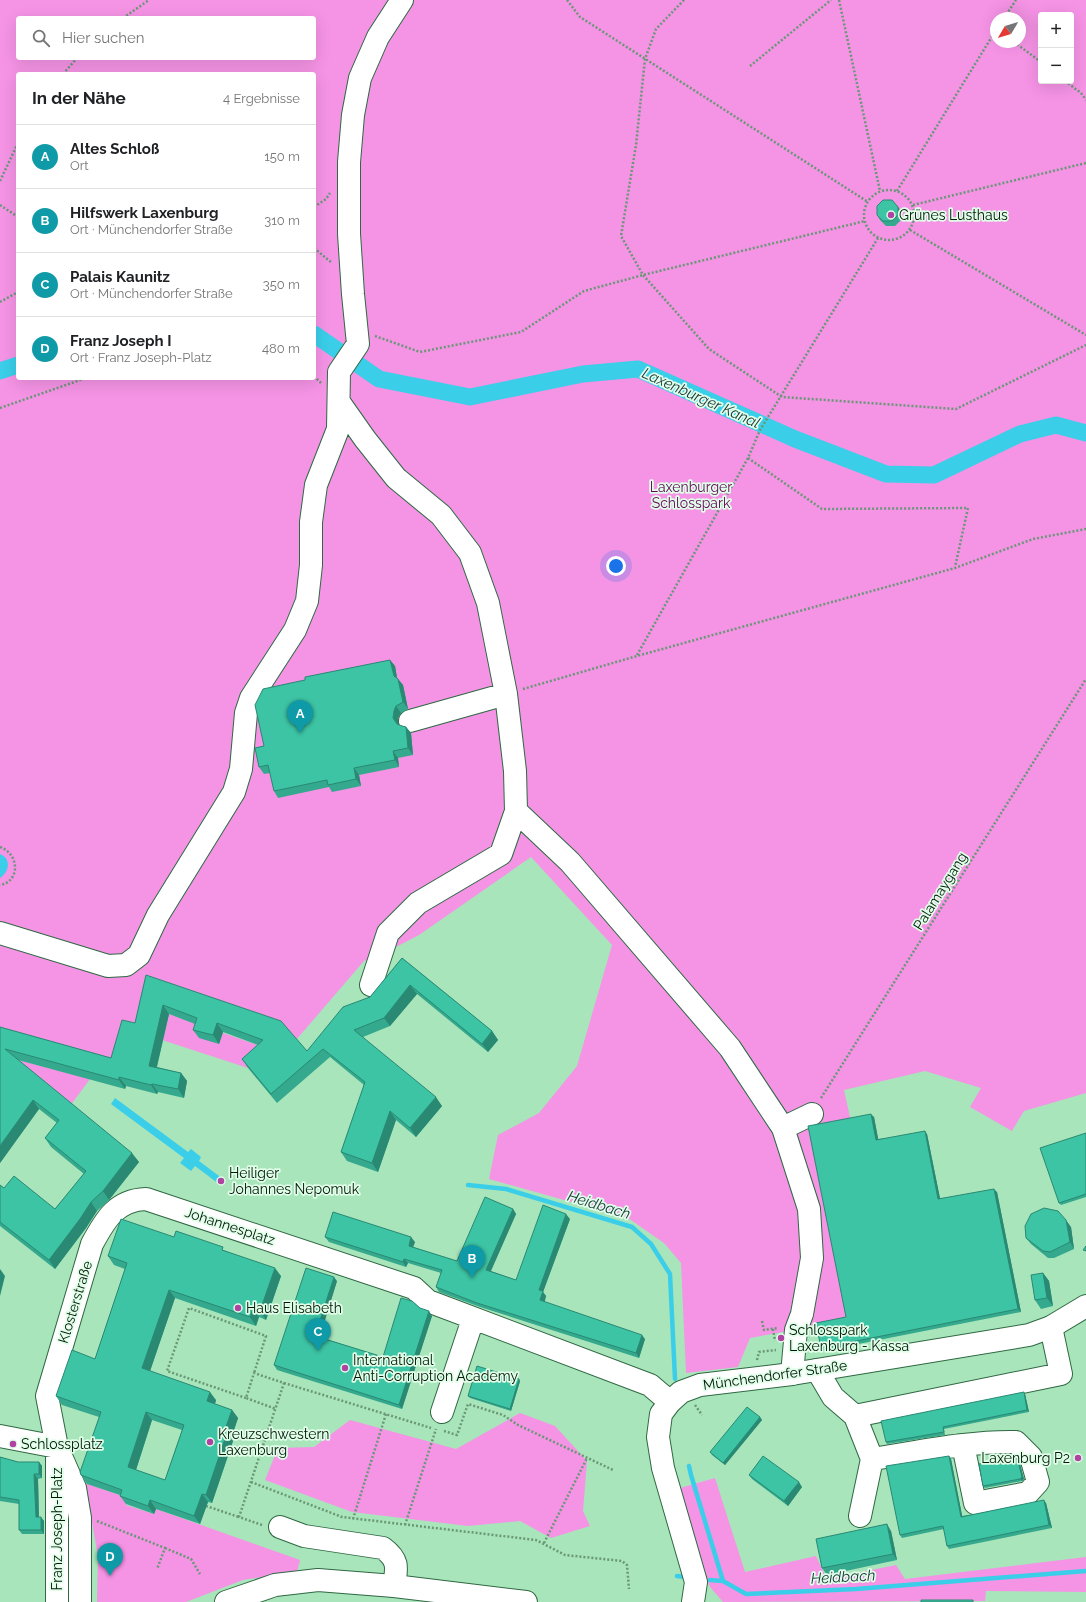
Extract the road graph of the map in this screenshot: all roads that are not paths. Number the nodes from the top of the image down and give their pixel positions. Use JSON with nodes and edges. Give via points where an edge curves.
{"nodes":[{"id":1,"x":402,"y":0,"type":"edge"},
{"id":2,"x":339,"y":402,"type":"junction"},
{"id":3,"x":506,"y":694,"type":"junction"},
{"id":4,"x":410,"y":721,"type":"dead end"},
{"id":5,"x":516,"y":811,"type":"junction"},
{"id":6,"x":0,"y":933,"type":"edge"},
{"id":7,"x":371,"y":985,"type":"dead end"},
{"id":8,"x":812,"y":1114,"type":"road end"},
{"id":9,"x":783,"y":1128,"type":"junction"},
{"id":10,"x":160,"y":1203,"type":"joint"},
{"id":11,"x":1086,"y":1306,"type":"edge"},
{"id":12,"x":473,"y":1319,"type":"junction"},
{"id":13,"x":1051,"y":1327,"type":"junction"},
{"id":14,"x":817,"y":1370,"type":"junction"},
{"id":15,"x":792,"y":1374,"type":"junction"},
{"id":16,"x":670,"y":1402,"type":"junction"},
{"id":17,"x":854,"y":1416,"type":"junction"},
{"id":18,"x":439,"y":1421,"type":"road end"},
{"id":19,"x":0,"y":1436,"type":"edge"},
{"id":20,"x":963,"y":1445,"type":"dead end"},
{"id":21,"x":57,"y":1447,"type":"junction"},
{"id":22,"x":872,"y":1459,"type":"junction"},
{"id":23,"x":860,"y":1516,"type":"dead end"},
{"id":24,"x":280,"y":1527,"type":"road end"},
{"id":25,"x":394,"y":1586,"type":"junction"},
{"id":26,"x":57,"y":1602,"type":"edge"},
{"id":27,"x":80,"y":1602,"type":"edge"},
{"id":28,"x":226,"y":1602,"type":"edge"},
{"id":29,"x":526,"y":1602,"type":"edge"},
{"id":30,"x":693,"y":1602,"type":"edge"}],
"edges":[{"from":1,"to":2,"type":"street","via":[[378,37],[360,78],[352,115],[349,234],[358,337],[339,372]]},
{"from":2,"to":3,"type":"street","via":[[396,478],[440,515],[470,553],[488,603]]},
{"from":2,"to":6,"type":"street","via":[[338,429],[316,485],[311,522],[311,565],[307,601],[294,630],[251,698],[246,713],[241,769],[234,792],[158,915],[138,955],[126,964],[108,966]]},
{"from":3,"to":4,"type":"street"},
{"from":3,"to":5,"type":"street"},
{"from":5,"to":7,"type":"street","via":[[501,854],[418,903],[388,933]]},
{"from":5,"to":9,"type":"street","via":[[570,862],[730,1048]]},
{"from":8,"to":9,"type":"street"},
{"from":9,"to":15,"type":"street","via":[[809,1209],[812,1258],[802,1314],[796,1330]]},
{"from":10,"to":12,"type":"street","name":"Johannesplatz","via":[[414,1288],[428,1301]]},
{"from":10,"to":21,"type":"street","name":"Klosterstraße","via":[[134,1199],[122,1204],[101,1226],[92,1244],[47,1396]]},
{"from":11,"to":13,"type":"street","name":"Münchendorfer Straße"},
{"from":12,"to":16,"type":"street","via":[[650,1385]]},
{"from":12,"to":18,"type":"street"},
{"from":13,"to":14,"type":"street","name":"Münchendorfer Straße","via":[[1030,1335]]},
{"from":13,"to":17,"type":"street","via":[[1061,1374]]},
{"from":14,"to":15,"type":"street","name":"Münchendorfer Straße"},
{"from":14,"to":17,"type":"street","via":[[833,1397]]},
{"from":15,"to":16,"type":"street","name":"Münchendorfer Straße","via":[[700,1385],[681,1392]]},
{"from":16,"to":30,"type":"street","via":[[661,1414],[658,1437],[663,1468],[696,1582]]},
{"from":17,"to":22,"type":"street"},
{"from":19,"to":21,"type":"street"},
{"from":20,"to":22,"type":"street"},
{"from":21,"to":26,"type":"street","name":"Franz Joseph-Platz"},
{"from":21,"to":27,"type":"street","name":"Franz Joseph-Platz","via":[[75,1488],[79,1514]]},
{"from":22,"to":23,"type":"street"},
{"from":24,"to":25,"type":"street","via":[[304,1536],[383,1548],[393,1555],[397,1568]]},
{"from":25,"to":28,"type":"street","via":[[311,1581],[275,1585]]},
{"from":25,"to":29,"type":"street"}]}
